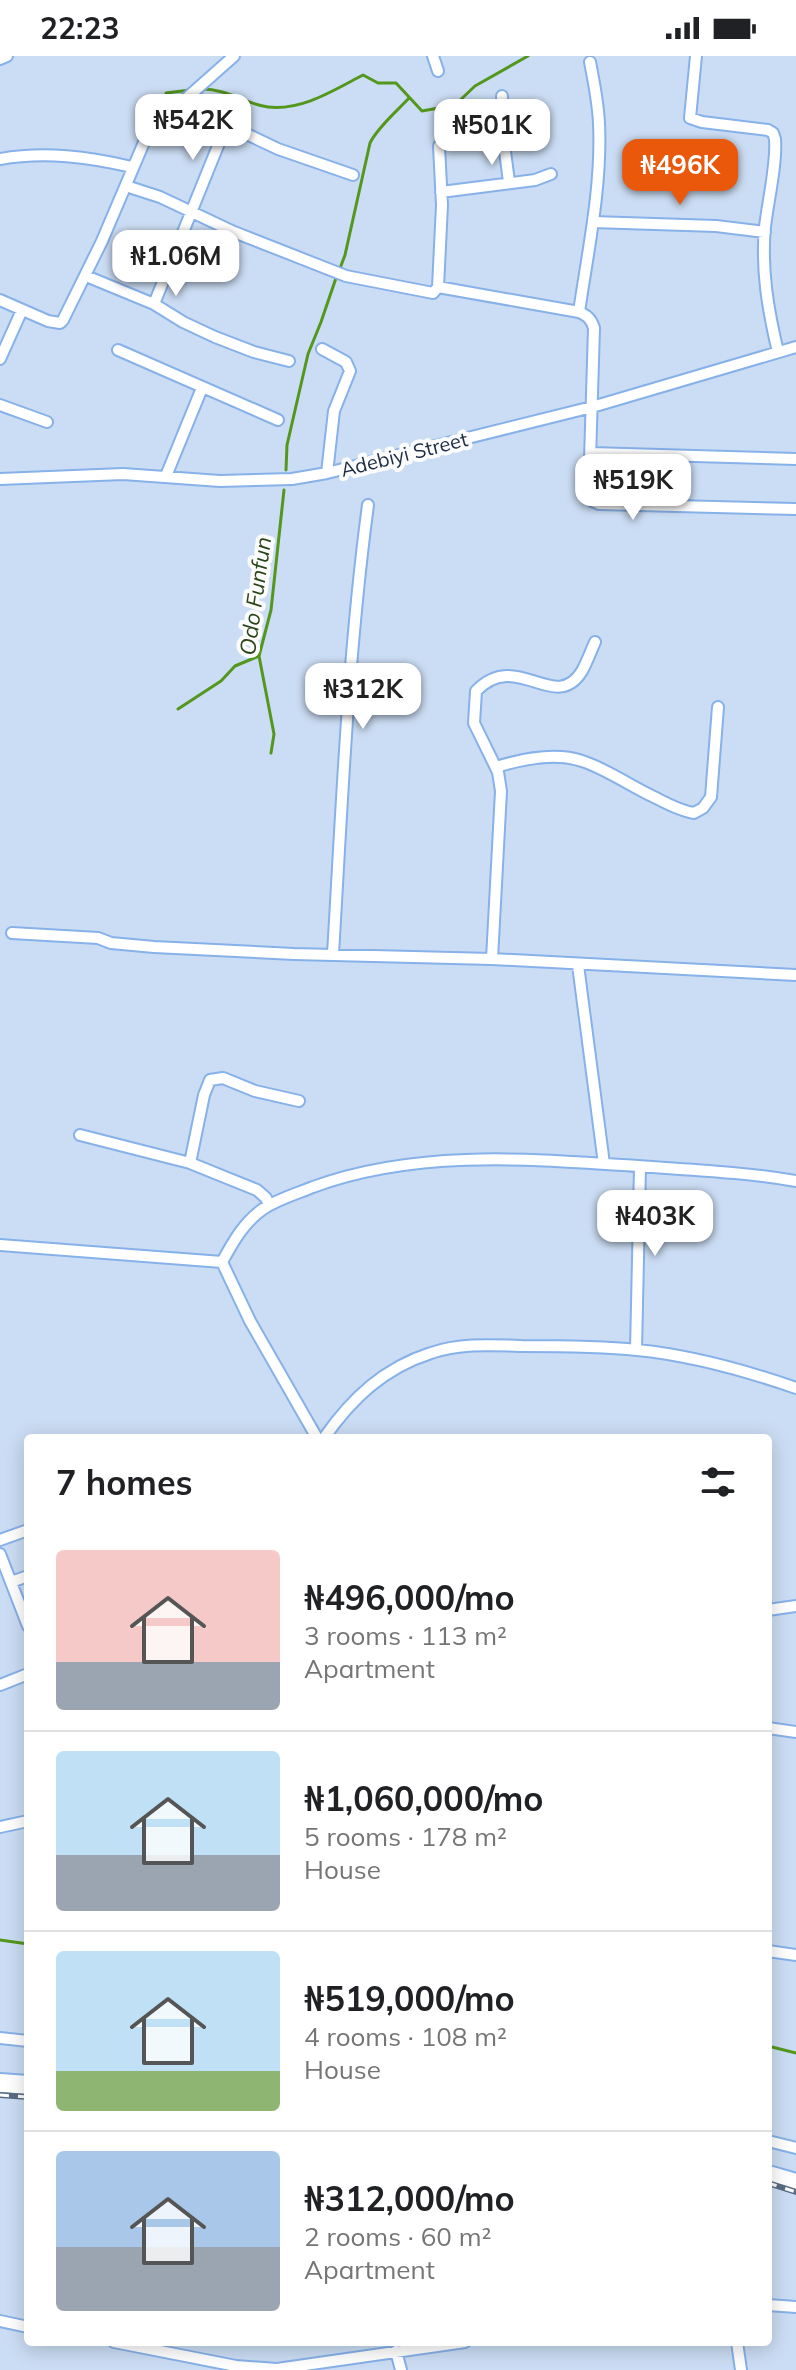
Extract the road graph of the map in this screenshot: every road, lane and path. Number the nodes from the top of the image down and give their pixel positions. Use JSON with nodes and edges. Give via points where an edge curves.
{"nodes":[{"id":1,"x":7,"y":56,"type":"edge"},
{"id":2,"x":234,"y":56,"type":"edge"},
{"id":3,"x":433,"y":56,"type":"edge"},
{"id":4,"x":696,"y":56,"type":"edge"},
{"id":5,"x":0,"y":59,"type":"edge"},
{"id":6,"x":590,"y":62,"type":"dead end"},
{"id":7,"x":438,"y":71,"type":"dead end"},
{"id":8,"x":502,"y":96,"type":"dead end"},
{"id":9,"x":181,"y":103,"type":"junction"},
{"id":10,"x":226,"y":126,"type":"junction"},
{"id":11,"x":439,"y":146,"type":"dead end"},
{"id":12,"x":0,"y":159,"type":"edge"},
{"id":13,"x":132,"y":167,"type":"junction"},
{"id":14,"x":551,"y":174,"type":"dead end"},
{"id":15,"x":353,"y":175,"type":"dead end"},
{"id":16,"x":509,"y":182,"type":"junction"},
{"id":17,"x":126,"y":186,"type":"junction"},
{"id":18,"x":441,"y":192,"type":"junction"},
{"id":19,"x":191,"y":211,"type":"junction"},
{"id":20,"x":593,"y":222,"type":"junction"},
{"id":21,"x":765,"y":232,"type":"junction"},
{"id":22,"x":86,"y":276,"type":"junction"},
{"id":23,"x":438,"y":287,"type":"junction"},
{"id":24,"x":0,"y":300,"type":"edge"},
{"id":25,"x":154,"y":304,"type":"junction"},
{"id":26,"x":22,"y":310,"type":"junction"},
{"id":27,"x":579,"y":312,"type":"junction"},
{"id":28,"x":796,"y":347,"type":"edge"},
{"id":29,"x":322,"y":349,"type":"dead end"},
{"id":30,"x":118,"y":350,"type":"dead end"},
{"id":31,"x":778,"y":352,"type":"junction"},
{"id":32,"x":0,"y":359,"type":"edge"},
{"id":33,"x":289,"y":361,"type":"dead end"},
{"id":34,"x":202,"y":388,"type":"junction"},
{"id":35,"x":0,"y":405,"type":"edge"},
{"id":36,"x":592,"y":407,"type":"junction"},
{"id":37,"x":278,"y":420,"type":"dead end"},
{"id":38,"x":47,"y":422,"type":"dead end"},
{"id":39,"x":591,"y":453,"type":"junction"},
{"id":40,"x":796,"y":459,"type":"edge"},
{"id":41,"x":327,"y":473,"type":"junction"},
{"id":42,"x":166,"y":476,"type":"junction"},
{"id":43,"x":0,"y":479,"type":"edge"},
{"id":44,"x":368,"y":505,"type":"dead end"},
{"id":45,"x":796,"y":509,"type":"edge"},
{"id":46,"x":595,"y":642,"type":"dead end"},
{"id":47,"x":718,"y":707,"type":"dead end"},
{"id":48,"x":496,"y":767,"type":"junction"},
{"id":49,"x":12,"y":933,"type":"dead end"},
{"id":50,"x":333,"y":954,"type":"junction"},
{"id":51,"x":492,"y":959,"type":"junction"},
{"id":52,"x":578,"y":965,"type":"junction"},
{"id":53,"x":796,"y":975,"type":"edge"},
{"id":54,"x":299,"y":1101,"type":"dead end"},
{"id":55,"x":80,"y":1135,"type":"dead end"},
{"id":56,"x":190,"y":1163,"type":"junction"},
{"id":57,"x":604,"y":1164,"type":"junction"},
{"id":58,"x":640,"y":1167,"type":"junction"},
{"id":59,"x":796,"y":1181,"type":"edge"},
{"id":60,"x":269,"y":1205,"type":"junction"},
{"id":61,"x":0,"y":1245,"type":"edge"},
{"id":62,"x":222,"y":1262,"type":"junction"},
{"id":63,"x":636,"y":1350,"type":"junction"},
{"id":64,"x":796,"y":1388,"type":"edge"},
{"id":65,"x":315,"y":1434,"type":"edge"},
{"id":66,"x":327,"y":1434,"type":"edge"},
{"id":67,"x":24,"y":1531,"type":"edge"},
{"id":68,"x":0,"y":1540,"type":"edge"},
{"id":69,"x":0,"y":1554,"type":"edge"},
{"id":70,"x":24,"y":1577,"type":"edge"},
{"id":71,"x":11,"y":1582,"type":"junction"},
{"id":72,"x":796,"y":1606,"type":"edge"},
{"id":73,"x":772,"y":1609,"type":"edge"},
{"id":74,"x":24,"y":1614,"type":"edge"},
{"id":75,"x":24,"y":1676,"type":"edge"},
{"id":76,"x":0,"y":1685,"type":"edge"},
{"id":77,"x":772,"y":1729,"type":"edge"},
{"id":78,"x":796,"y":1732,"type":"edge"},
{"id":79,"x":24,"y":1822,"type":"edge"},
{"id":80,"x":0,"y":1827,"type":"edge"},
{"id":81,"x":772,"y":1952,"type":"edge"},
{"id":82,"x":796,"y":1955,"type":"edge"},
{"id":83,"x":0,"y":2038,"type":"edge"},
{"id":84,"x":24,"y":2041,"type":"edge"},
{"id":85,"x":0,"y":2083,"type":"edge"},
{"id":86,"x":24,"y":2085,"type":"edge"},
{"id":87,"x":772,"y":2142,"type":"edge"},
{"id":88,"x":796,"y":2148,"type":"edge"},
{"id":89,"x":772,"y":2176,"type":"edge"},
{"id":90,"x":796,"y":2183,"type":"edge"},
{"id":91,"x":772,"y":2305,"type":"edge"},
{"id":92,"x":796,"y":2307,"type":"edge"},
{"id":93,"x":0,"y":2321,"type":"edge"},
{"id":94,"x":24,"y":2326,"type":"edge"},
{"id":95,"x":134,"y":2346,"type":"edge"},
{"id":96,"x":434,"y":2346,"type":"edge"},
{"id":97,"x":738,"y":2346,"type":"edge"},
{"id":98,"x":396,"y":2351,"type":"junction"},
{"id":99,"x":401,"y":2370,"type":"edge"},
{"id":100,"x":741,"y":2370,"type":"edge"}],
"edges":[{"from":1,"to":5,"type":"street"},
{"from":2,"to":9,"type":"street"},
{"from":3,"to":7,"type":"street"},
{"from":4,"to":21,"type":"street","via":[[690,118],[773,133]]},
{"from":6,"to":20,"type":"street","via":[[599,125]]},
{"from":8,"to":16,"type":"street"},
{"from":9,"to":10,"type":"street"},
{"from":9,"to":13,"type":"street","via":[[145,140]]},
{"from":10,"to":15,"type":"street"},
{"from":10,"to":19,"type":"street"},
{"from":11,"to":18,"type":"street"},
{"from":12,"to":13,"type":"street","via":[[74,156]]},
{"from":13,"to":17,"type":"street"},
{"from":14,"to":16,"type":"street"},
{"from":16,"to":18,"type":"street"},
{"from":17,"to":19,"type":"street"},
{"from":17,"to":22,"type":"street"},
{"from":18,"to":23,"type":"street"},
{"from":19,"to":23,"type":"street","via":[[346,276],[433,293]]},
{"from":19,"to":25,"type":"street"},
{"from":20,"to":21,"type":"street"},
{"from":20,"to":27,"type":"street"},
{"from":21,"to":31,"type":"street","via":[[764,275]]},
{"from":22,"to":25,"type":"street"},
{"from":22,"to":26,"type":"street","via":[[60,323]]},
{"from":23,"to":27,"type":"street"},
{"from":24,"to":26,"type":"street"},
{"from":25,"to":33,"type":"street","via":[[215,337]]},
{"from":26,"to":32,"type":"street"},
{"from":27,"to":36,"type":"street","via":[[592,320],[594,328]]},
{"from":28,"to":31,"type":"street","name":"Adebiyi Street"},
{"from":29,"to":41,"type":"street","via":[[346,362],[350,371],[334,411]]},
{"from":30,"to":34,"type":"street"},
{"from":31,"to":36,"type":"street","name":"Adebiyi Street"},
{"from":34,"to":37,"type":"street"},
{"from":34,"to":42,"type":"street"},
{"from":35,"to":38,"type":"street"},
{"from":36,"to":39,"type":"street"},
{"from":36,"to":41,"type":"street","name":"Adebiyi Street"},
{"from":39,"to":40,"type":"street"},
{"from":39,"to":45,"type":"street","via":[[589,492],[595,503]]},
{"from":41,"to":42,"type":"street","name":"Adebiyi Street","via":[[220,481]]},
{"from":42,"to":43,"type":"street","name":"Adebiyi Street"},
{"from":44,"to":50,"type":"street","via":[[353,639]]},
{"from":46,"to":48,"type":"street","via":[[582,671],[567,685],[552,688],[506,674],[489,679],[476,691],[474,723]]},
{"from":47,"to":48,"type":"street","via":[[711,797],[694,813],[575,759],[536,758]]},
{"from":48,"to":51,"type":"street","via":[[501,791]]},
{"from":49,"to":50,"type":"street","via":[[98,938],[126,945]]},
{"from":50,"to":51,"type":"street"},
{"from":51,"to":52,"type":"street"},
{"from":52,"to":53,"type":"street"},
{"from":52,"to":57,"type":"street"},
{"from":54,"to":56,"type":"street","via":[[223,1078],[210,1080]]},
{"from":55,"to":56,"type":"street"},
{"from":56,"to":60,"type":"street","via":[[257,1190]]},
{"from":57,"to":58,"type":"street"},
{"from":57,"to":60,"type":"street","via":[[404,1164],[335,1179]]},
{"from":58,"to":59,"type":"street"},
{"from":58,"to":63,"type":"street"},
{"from":60,"to":62,"type":"street","via":[[250,1219]]},
{"from":61,"to":62,"type":"street"},
{"from":62,"to":65,"type":"street"},
{"from":63,"to":64,"type":"street"},
{"from":63,"to":66,"type":"street","via":[[519,1345],[443,1349],[365,1388]]},
{"from":67,"to":68,"type":"street"},
{"from":69,"to":71,"type":"street"},
{"from":70,"to":71,"type":"street"},
{"from":71,"to":74,"type":"street"},
{"from":72,"to":73,"type":"street"},
{"from":75,"to":76,"type":"street"},
{"from":77,"to":78,"type":"street"},
{"from":79,"to":80,"type":"street"},
{"from":81,"to":82,"type":"street"},
{"from":83,"to":84,"type":"street"},
{"from":85,"to":86,"type":"highway"},
{"from":87,"to":88,"type":"street"},
{"from":89,"to":90,"type":"highway"},
{"from":91,"to":92,"type":"street"},
{"from":93,"to":94,"type":"street"},
{"from":95,"to":98,"type":"street","via":[[260,2368]]},
{"from":96,"to":98,"type":"street"},
{"from":97,"to":100,"type":"street"},
{"from":98,"to":99,"type":"street"}]}
